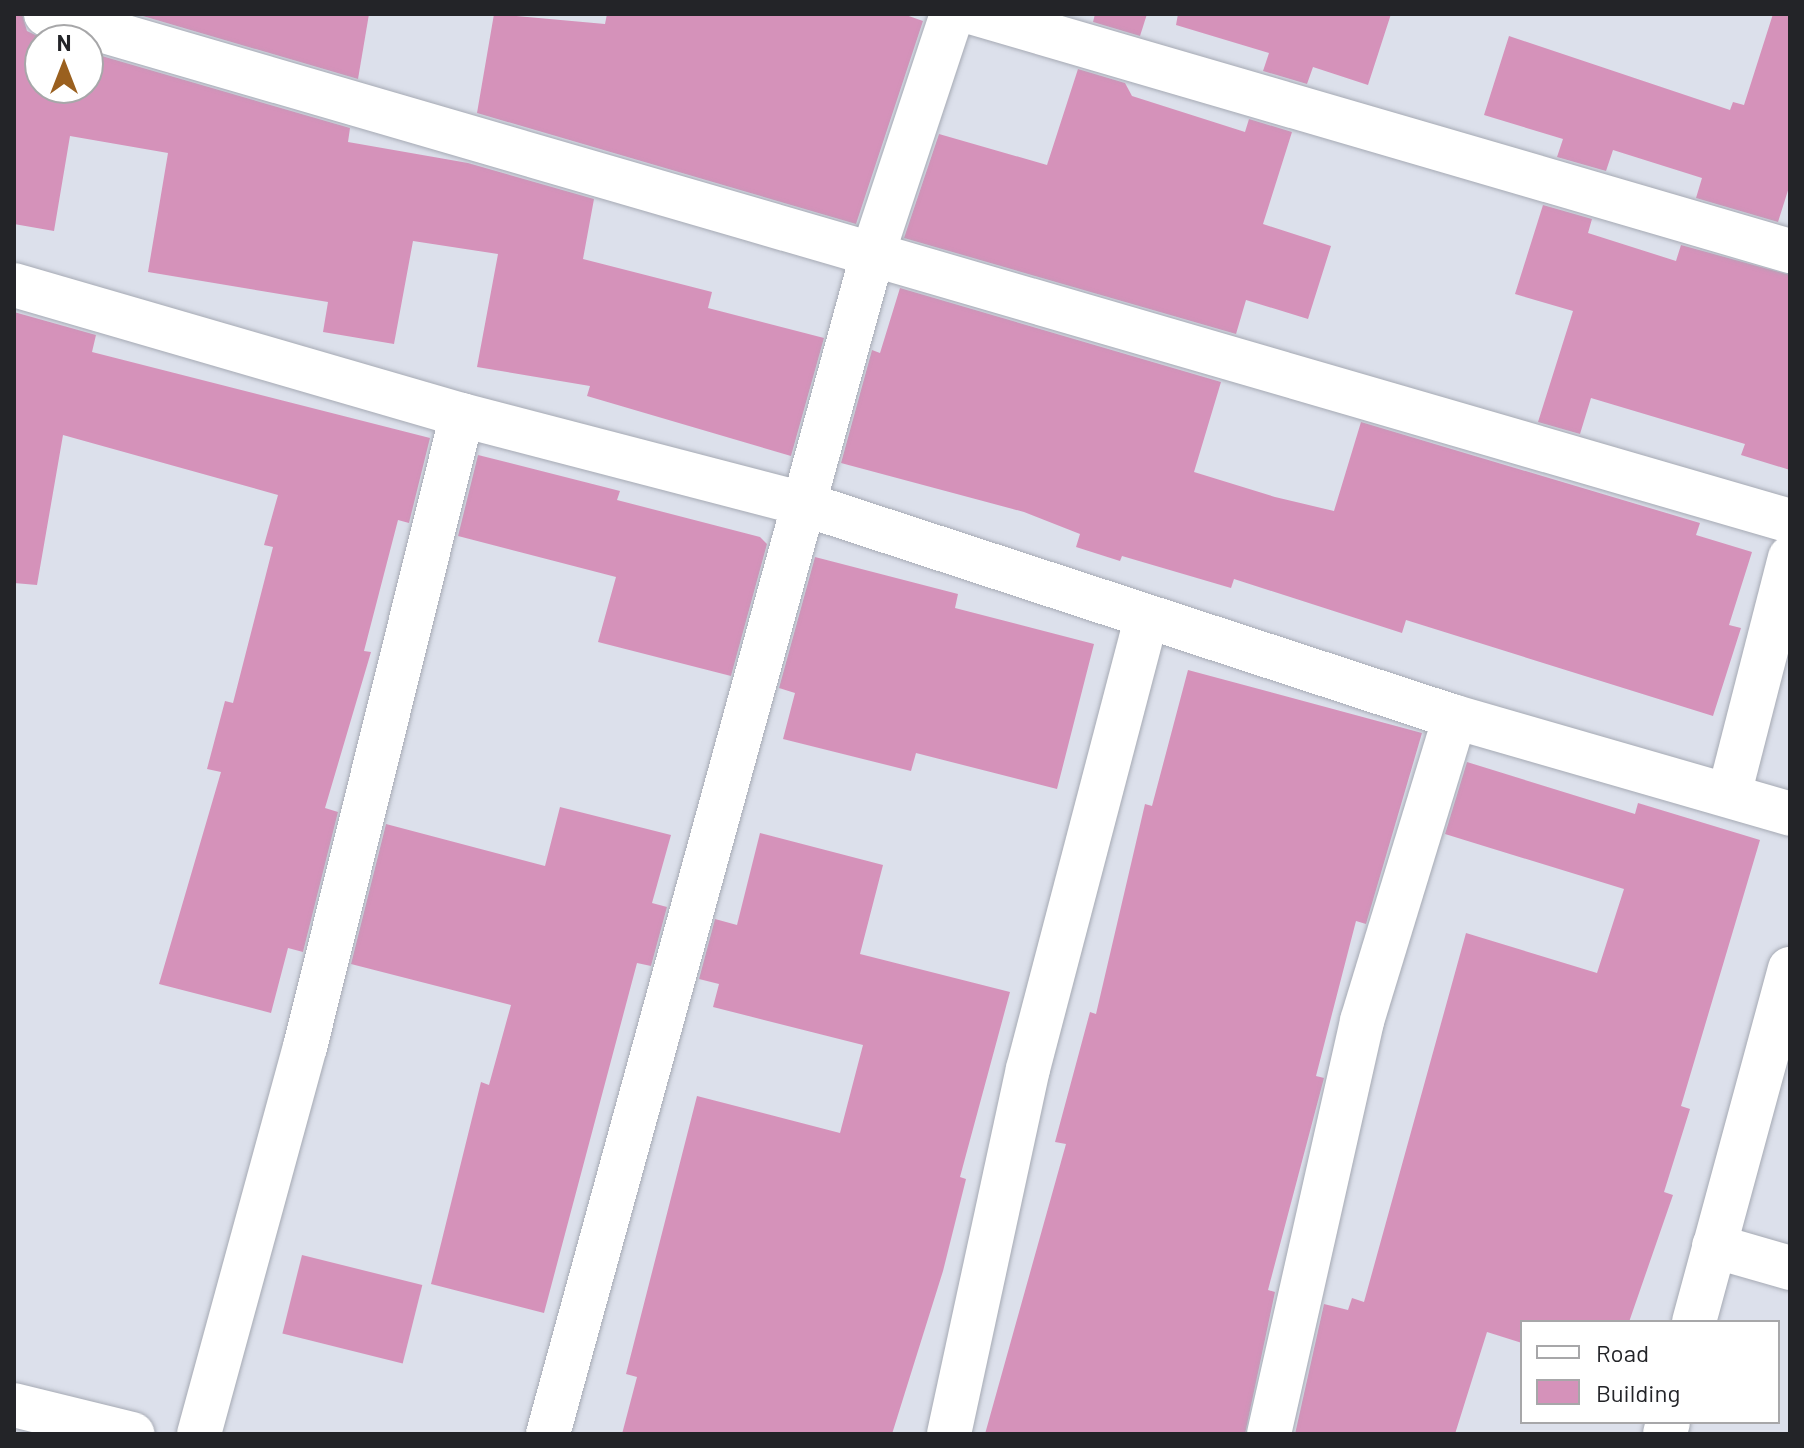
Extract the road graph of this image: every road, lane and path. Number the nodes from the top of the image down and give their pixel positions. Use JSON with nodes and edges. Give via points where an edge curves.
{"nodes":[{"id":1,"x":46,"y":14,"type":"edge"},
{"id":2,"x":952,"y":14,"type":"edge"},
{"id":3,"x":977,"y":14,"type":"edge"},
{"id":4,"x":1790,"y":251,"type":"edge"},
{"id":5,"x":872,"y":256,"type":"junction"},
{"id":6,"x":14,"y":285,"type":"edge"},
{"id":7,"x":462,"y":415,"type":"junction"},
{"id":8,"x":804,"y":504,"type":"junction"},
{"id":9,"x":1790,"y":521,"type":"edge"},
{"id":10,"x":1790,"y":558,"type":"edge"},
{"id":11,"x":1146,"y":618,"type":"junction"},
{"id":12,"x":1455,"y":717,"type":"junction"},
{"id":13,"x":1729,"y":795,"type":"junction"},
{"id":14,"x":1790,"y":814,"type":"edge"},
{"id":15,"x":1790,"y":969,"type":"edge"},
{"id":16,"x":1714,"y":1246,"type":"junction"},
{"id":17,"x":1790,"y":1268,"type":"edge"},
{"id":18,"x":1695,"y":1320,"type":"edge"},
{"id":19,"x":14,"y":1405,"type":"edge"},
{"id":20,"x":132,"y":1434,"type":"edge"},
{"id":21,"x":199,"y":1434,"type":"edge"},
{"id":22,"x":548,"y":1434,"type":"edge"},
{"id":23,"x":949,"y":1434,"type":"edge"},
{"id":24,"x":1269,"y":1434,"type":"edge"}],
"edges":[{"from":1,"to":5,"type":"street"},
{"from":2,"to":5,"type":"street"},
{"from":3,"to":4,"type":"street"},
{"from":5,"to":8,"type":"street"},
{"from":5,"to":9,"type":"street"},
{"from":6,"to":7,"type":"street"},
{"from":7,"to":8,"type":"street"},
{"from":7,"to":21,"type":"street","via":[[301,1062]]},
{"from":8,"to":11,"type":"street"},
{"from":8,"to":22,"type":"street"},
{"from":10,"to":13,"type":"street"},
{"from":11,"to":12,"type":"street"},
{"from":11,"to":23,"type":"street","via":[[1028,1069]]},
{"from":12,"to":13,"type":"street"},
{"from":12,"to":24,"type":"street","via":[[1362,1021]]},
{"from":13,"to":14,"type":"street"},
{"from":15,"to":16,"type":"street"},
{"from":16,"to":17,"type":"street"},
{"from":16,"to":18,"type":"street"},
{"from":19,"to":20,"type":"street"}]}
